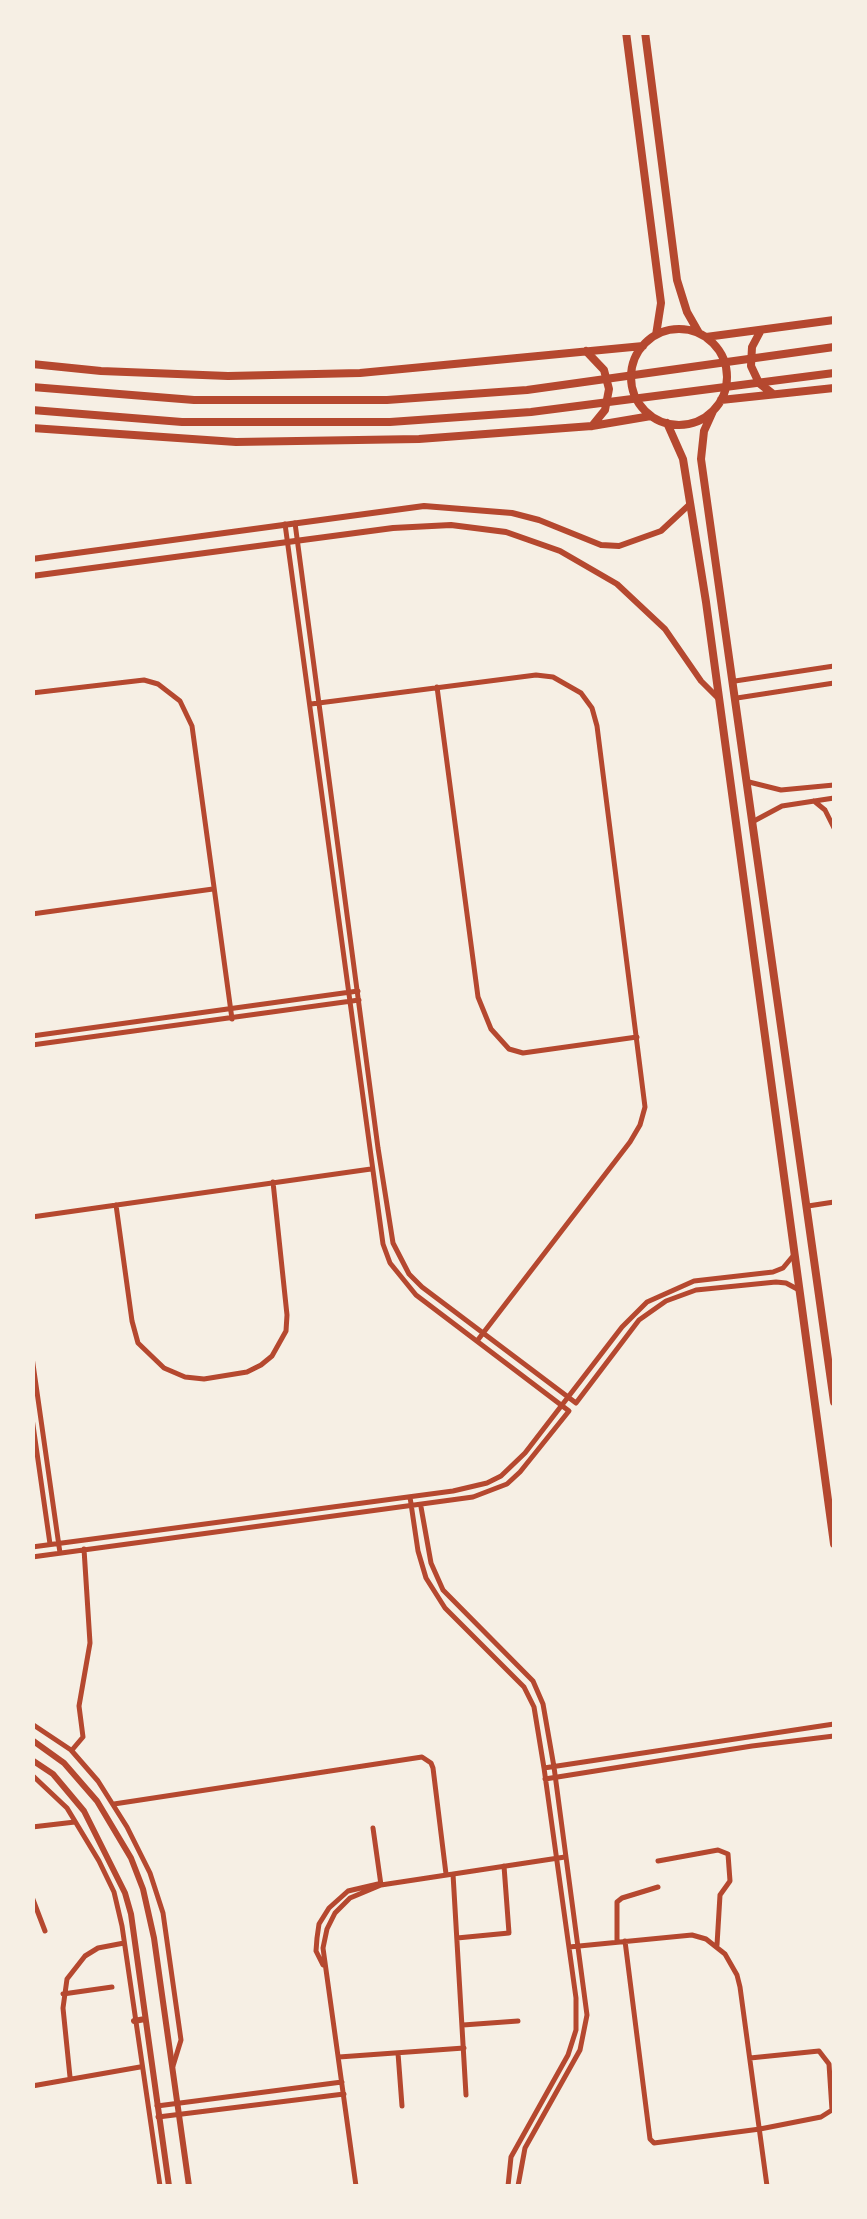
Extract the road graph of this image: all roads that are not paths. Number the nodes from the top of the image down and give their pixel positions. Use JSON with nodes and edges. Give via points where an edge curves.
{"nodes":[{"id":1,"x":626,"y":32,"type":"edge"},
{"id":2,"x":645,"y":32,"type":"edge"},
{"id":3,"x":834,"y":320,"type":"edge"},
{"id":4,"x":762,"y":330,"type":"junction"},
{"id":5,"x":703,"y":335,"type":"junction"},
{"id":6,"x":656,"y":336,"type":"junction"},
{"id":7,"x":643,"y":346,"type":"junction"},
{"id":8,"x":834,"y":348,"type":"edge"},
{"id":9,"x":586,"y":352,"type":"junction"},
{"id":10,"x":32,"y":364,"type":"edge"},
{"id":11,"x":834,"y":372,"type":"edge"},
{"id":12,"x":32,"y":388,"type":"edge"},
{"id":13,"x":834,"y":388,"type":"edge"},
{"id":14,"x":774,"y":394,"type":"junction"},
{"id":15,"x":721,"y":400,"type":"junction"},
{"id":16,"x":32,"y":410,"type":"edge"},
{"id":17,"x":713,"y":411,"type":"junction"},
{"id":18,"x":651,"y":416,"type":"junction"},
{"id":19,"x":667,"y":423,"type":"junction"},
{"id":20,"x":592,"y":426,"type":"junction"},
{"id":21,"x":32,"y":428,"type":"edge"},
{"id":22,"x":683,"y":458,"type":"junction"},
{"id":23,"x":701,"y":459,"type":"junction"},
{"id":24,"x":690,"y":504,"type":"junction"},
{"id":25,"x":295,"y":522,"type":"junction"},
{"id":26,"x":285,"y":524,"type":"junction"},
{"id":27,"x":297,"y":541,"type":"junction"},
{"id":28,"x":288,"y":542,"type":"junction"},
{"id":29,"x":32,"y":559,"type":"edge"},
{"id":30,"x":32,"y":576,"type":"edge"},
{"id":31,"x":834,"y":666,"type":"edge"},
{"id":32,"x":734,"y":681,"type":"junction"},
{"id":33,"x":834,"y":683,"type":"edge"},
{"id":34,"x":437,"y":686,"type":"junction"},
{"id":35,"x":32,"y":693,"type":"edge"},
{"id":36,"x":737,"y":698,"type":"junction"},
{"id":37,"x":720,"y":700,"type":"junction"},
{"id":38,"x":314,"y":703,"type":"junction"},
{"id":39,"x":749,"y":782,"type":"junction"},
{"id":40,"x":834,"y":785,"type":"edge"},
{"id":41,"x":805,"y":790,"type":"junction"},
{"id":42,"x":834,"y":798,"type":"edge"},
{"id":43,"x":810,"y":801,"type":"junction"},
{"id":44,"x":754,"y":822,"type":"junction"},
{"id":45,"x":834,"y":828,"type":"edge"},
{"id":46,"x":214,"y":889,"type":"junction"},
{"id":47,"x":32,"y":914,"type":"edge"},
{"id":48,"x":358,"y":990,"type":"junction"},
{"id":49,"x":348,"y":992,"type":"junction"},
{"id":50,"x":359,"y":1000,"type":"junction"},
{"id":51,"x":350,"y":1001,"type":"junction"},
{"id":52,"x":230,"y":1009,"type":"junction"},
{"id":53,"x":232,"y":1019,"type":"junction"},
{"id":54,"x":32,"y":1036,"type":"edge"},
{"id":55,"x":637,"y":1037,"type":"junction"},
{"id":56,"x":784,"y":1037,"type":"junction"},
{"id":57,"x":767,"y":1042,"type":"junction"},
{"id":58,"x":32,"y":1045,"type":"edge"},
{"id":59,"x":789,"y":1073,"type":"junction"},
{"id":60,"x":771,"y":1075,"type":"junction"},
{"id":61,"x":381,"y":1168,"type":"junction"},
{"id":62,"x":372,"y":1169,"type":"junction"},
{"id":63,"x":273,"y":1182,"type":"junction"},
{"id":64,"x":834,"y":1202,"type":"edge"},
{"id":65,"x":116,"y":1205,"type":"junction"},
{"id":66,"x":808,"y":1206,"type":"junction"},
{"id":67,"x":32,"y":1217,"type":"edge"},
{"id":68,"x":796,"y":1249,"type":"junction"},
{"id":69,"x":802,"y":1293,"type":"junction"},
{"id":70,"x":483,"y":1333,"type":"junction"},
{"id":71,"x":477,"y":1341,"type":"junction"},
{"id":72,"x":32,"y":1357,"type":"edge"},
{"id":73,"x":35,"y":1398,"type":"edge"},
{"id":74,"x":568,"y":1398,"type":"junction"},
{"id":75,"x":834,"y":1402,"type":"edge"},
{"id":76,"x":576,"y":1403,"type":"junction"},
{"id":77,"x":562,"y":1406,"type":"junction"},
{"id":78,"x":570,"y":1411,"type":"junction"},
{"id":79,"x":32,"y":1418,"type":"edge"},
{"id":80,"x":420,"y":1496,"type":"junction"},
{"id":81,"x":410,"y":1497,"type":"junction"},
{"id":82,"x":412,"y":1506,"type":"junction"},
{"id":83,"x":421,"y":1506,"type":"junction"},
{"id":84,"x":58,"y":1543,"type":"junction"},
{"id":85,"x":50,"y":1544,"type":"junction"},
{"id":86,"x":834,"y":1544,"type":"edge"},
{"id":87,"x":32,"y":1547,"type":"edge"},
{"id":88,"x":84,"y":1549,"type":"junction"},
{"id":89,"x":60,"y":1553,"type":"junction"},
{"id":90,"x":52,"y":1554,"type":"junction"},
{"id":91,"x":32,"y":1557,"type":"edge"},
{"id":92,"x":32,"y":1724,"type":"edge"},
{"id":93,"x":834,"y":1724,"type":"edge"},
{"id":94,"x":834,"y":1736,"type":"edge"},
{"id":95,"x":32,"y":1740,"type":"edge"},
{"id":96,"x":71,"y":1750,"type":"junction"},
{"id":97,"x":32,"y":1760,"type":"edge"},
{"id":98,"x":554,"y":1767,"type":"junction"},
{"id":99,"x":544,"y":1768,"type":"junction"},
{"id":100,"x":32,"y":1774,"type":"edge"},
{"id":101,"x":555,"y":1777,"type":"junction"},
{"id":102,"x":545,"y":1779,"type":"junction"},
{"id":103,"x":114,"y":1804,"type":"junction"},
{"id":104,"x":75,"y":1822,"type":"junction"},
{"id":105,"x":32,"y":1827,"type":"edge"},
{"id":106,"x":373,"y":1828,"type":"dead end"},
{"id":107,"x":566,"y":1857,"type":"junction"},
{"id":108,"x":556,"y":1858,"type":"junction"},
{"id":109,"x":658,"y":1862,"type":"dead end"},
{"id":110,"x":504,"y":1866,"type":"junction"},
{"id":111,"x":449,"y":1874,"type":"junction"},
{"id":112,"x":381,"y":1884,"type":"junction"},
{"id":113,"x":658,"y":1887,"type":"dead end"},
{"id":114,"x":32,"y":1898,"type":"edge"},
{"id":115,"x":45,"y":1931,"type":"dead end"},
{"id":116,"x":457,"y":1938,"type":"junction"},
{"id":117,"x":626,"y":1941,"type":"junction"},
{"id":118,"x":617,"y":1942,"type":"junction"},
{"id":119,"x":124,"y":1944,"type":"junction"},
{"id":120,"x":716,"y":1945,"type":"junction"},
{"id":121,"x":579,"y":1946,"type":"junction"},
{"id":122,"x":569,"y":1947,"type":"junction"},
{"id":123,"x":326,"y":1969,"type":"junction"},
{"id":124,"x":112,"y":1987,"type":"dead end"},
{"id":125,"x":63,"y":1994,"type":"junction"},
{"id":126,"x":145,"y":2019,"type":"junction"},
{"id":127,"x":134,"y":2021,"type":"junction"},
{"id":128,"x":518,"y":2022,"type":"dead end"},
{"id":129,"x":463,"y":2025,"type":"junction"},
{"id":130,"x":464,"y":2048,"type":"junction"},
{"id":131,"x":398,"y":2053,"type":"junction"},
{"id":132,"x":834,"y":2055,"type":"edge"},
{"id":133,"x":826,"y":2056,"type":"junction"},
{"id":134,"x":338,"y":2057,"type":"junction"},
{"id":135,"x":750,"y":2058,"type":"junction"},
{"id":136,"x":140,"y":2067,"type":"junction"},
{"id":137,"x":171,"y":2068,"type":"junction"},
{"id":138,"x":70,"y":2078,"type":"junction"},
{"id":139,"x":342,"y":2082,"type":"junction"},
{"id":140,"x":32,"y":2086,"type":"edge"},
{"id":141,"x":344,"y":2094,"type":"junction"},
{"id":142,"x":466,"y":2096,"type":"dead end"},
{"id":143,"x":177,"y":2103,"type":"junction"},
{"id":144,"x":834,"y":2104,"type":"edge"},
{"id":145,"x":156,"y":2106,"type":"junction"},
{"id":146,"x":402,"y":2106,"type":"dead end"},
{"id":147,"x":178,"y":2114,"type":"junction"},
{"id":148,"x":158,"y":2117,"type":"junction"},
{"id":149,"x":760,"y":2129,"type":"junction"},
{"id":150,"x":160,"y":2186,"type":"edge"},
{"id":151,"x":169,"y":2186,"type":"edge"},
{"id":152,"x":189,"y":2186,"type":"edge"},
{"id":153,"x":356,"y":2186,"type":"edge"},
{"id":154,"x":508,"y":2186,"type":"edge"},
{"id":155,"x":518,"y":2186,"type":"edge"},
{"id":156,"x":767,"y":2186,"type":"edge"}],
"edges":[{"from":1,"to":6,"type":"main road","via":[[661,303]]},
{"from":2,"to":5,"type":"main road","via":[[677,280],[686,312]]},
{"from":3,"to":4,"type":"main road"},
{"from":4,"to":5,"type":"main road"},
{"from":4,"to":14,"type":"main road","via":[[751,366]]},
{"from":5,"to":6,"type":"main road","via":[[677,329]]},
{"from":5,"to":15,"type":"main road","via":[[722,355]]},
{"from":6,"to":7,"type":"main road"},
{"from":7,"to":9,"type":"main road"},
{"from":7,"to":18,"type":"main road","via":[[632,383]]},
{"from":8,"to":12,"type":"main road","via":[[527,390],[388,400],[159,398]]},
{"from":9,"to":10,"type":"main road","via":[[294,375]]},
{"from":9,"to":20,"type":"main road","via":[[601,364],[609,389],[605,410]]},
{"from":11,"to":16,"type":"main road","via":[[531,412],[319,423]]},
{"from":13,"to":14,"type":"main road"},
{"from":14,"to":15,"type":"main road"},
{"from":15,"to":17,"type":"main road"},
{"from":17,"to":19,"type":"main road","via":[[691,423]]},
{"from":17,"to":23,"type":"main road"},
{"from":18,"to":19,"type":"main road"},
{"from":18,"to":20,"type":"main road"},
{"from":19,"to":22,"type":"main road"},
{"from":20,"to":21,"type":"main road","via":[[419,440],[253,442]]},
{"from":22,"to":23,"type":"main road"},
{"from":22,"to":24,"type":"main road"},
{"from":23,"to":32,"type":"main road"},
{"from":24,"to":25,"type":"street","via":[[660,531],[619,546],[539,520],[452,506]]},
{"from":24,"to":37,"type":"main road"},
{"from":25,"to":26,"type":"street"},
{"from":25,"to":27,"type":"street"},
{"from":26,"to":28,"type":"street"},
{"from":26,"to":29,"type":"street"},
{"from":27,"to":28,"type":"street"},
{"from":27,"to":37,"type":"street","via":[[451,524],[534,541],[590,566],[642,605]]},
{"from":27,"to":38,"type":"street"},
{"from":28,"to":30,"type":"street"},
{"from":28,"to":38,"type":"street"},
{"from":31,"to":32,"type":"street"},
{"from":32,"to":36,"type":"main road"},
{"from":33,"to":36,"type":"street"},
{"from":34,"to":38,"type":"street"},
{"from":34,"to":55,"type":"street","via":[[553,677],[592,708]]},
{"from":34,"to":55,"type":"street","via":[[484,1017],[499,1040],[523,1053]]},
{"from":35,"to":46,"type":"street","via":[[144,680],[180,701],[192,726]]},
{"from":36,"to":39,"type":"main road"},
{"from":37,"to":57,"type":"main road"},
{"from":38,"to":48,"type":"street"},
{"from":38,"to":49,"type":"street"},
{"from":39,"to":41,"type":"street"},
{"from":39,"to":44,"type":"main road"},
{"from":40,"to":41,"type":"street"},
{"from":41,"to":43,"type":"street","via":[[801,796]]},
{"from":42,"to":43,"type":"street"},
{"from":43,"to":44,"type":"street","via":[[782,806]]},
{"from":43,"to":45,"type":"street","via":[[825,810]]},
{"from":44,"to":56,"type":"main road"},
{"from":46,"to":47,"type":"street"},
{"from":46,"to":52,"type":"street"},
{"from":48,"to":49,"type":"street"},
{"from":48,"to":50,"type":"street"},
{"from":49,"to":51,"type":"street"},
{"from":49,"to":52,"type":"street"},
{"from":50,"to":51,"type":"street"},
{"from":50,"to":61,"type":"street"},
{"from":51,"to":53,"type":"street"},
{"from":51,"to":62,"type":"street"},
{"from":52,"to":53,"type":"street"},
{"from":52,"to":54,"type":"street"},
{"from":53,"to":58,"type":"street"},
{"from":55,"to":70,"type":"street","via":[[645,1088],[640,1124]]},
{"from":56,"to":57,"type":"main road","via":[[775,1045]]},
{"from":56,"to":59,"type":"main road"},
{"from":57,"to":60,"type":"main road"},
{"from":59,"to":60,"type":"main road"},
{"from":59,"to":66,"type":"main road"},
{"from":60,"to":68,"type":"main road"},
{"from":61,"to":62,"type":"street"},
{"from":61,"to":70,"type":"street","via":[[394,1243],[409,1274]]},
{"from":62,"to":63,"type":"street"},
{"from":62,"to":71,"type":"street","via":[[390,1263],[416,1295]]},
{"from":63,"to":65,"type":"street"},
{"from":63,"to":65,"type":"street","via":[[286,1331],[261,1365],[204,1379],[164,1368],[138,1343]]},
{"from":64,"to":66,"type":"street"},
{"from":65,"to":67,"type":"street"},
{"from":66,"to":75,"type":"main road"},
{"from":68,"to":69,"type":"main road"},
{"from":68,"to":74,"type":"street","via":[[773,1272],[694,1281],[656,1296],[633,1314]]},
{"from":69,"to":76,"type":"street","via":[[776,1282],[696,1290],[666,1302],[640,1320]]},
{"from":69,"to":86,"type":"main road"},
{"from":70,"to":71,"type":"street"},
{"from":70,"to":74,"type":"street"},
{"from":71,"to":77,"type":"street"},
{"from":72,"to":73,"type":"street"},
{"from":73,"to":84,"type":"street"},
{"from":74,"to":76,"type":"street"},
{"from":74,"to":77,"type":"street"},
{"from":76,"to":78,"type":"street"},
{"from":77,"to":78,"type":"street"},
{"from":77,"to":80,"type":"street","via":[[501,1476]]},
{"from":78,"to":83,"type":"street","via":[[506,1484],[473,1498]]},
{"from":79,"to":85,"type":"street"},
{"from":80,"to":81,"type":"street"},
{"from":80,"to":83,"type":"street"},
{"from":81,"to":82,"type":"street"},
{"from":81,"to":84,"type":"street"},
{"from":82,"to":83,"type":"street"},
{"from":82,"to":88,"type":"street"},
{"from":82,"to":99,"type":"street","via":[[430,1588],[524,1687]]},
{"from":83,"to":98,"type":"street","via":[[431,1562],[444,1590],[533,1681]]},
{"from":84,"to":85,"type":"street"},
{"from":84,"to":89,"type":"street"},
{"from":85,"to":87,"type":"street"},
{"from":85,"to":90,"type":"street"},
{"from":88,"to":89,"type":"street"},
{"from":88,"to":96,"type":"street","via":[[90,1642],[78,1706],[83,1737]]},
{"from":89,"to":90,"type":"street"},
{"from":90,"to":91,"type":"street"},
{"from":92,"to":96,"type":"street"},
{"from":93,"to":98,"type":"street"},
{"from":94,"to":101,"type":"street"},
{"from":95,"to":137,"type":"street","via":[[81,1780],[131,1858],[149,1910]]},
{"from":96,"to":103,"type":"street"},
{"from":97,"to":126,"type":"street","via":[[70,1792],[115,1868],[131,1914]]},
{"from":98,"to":99,"type":"street"},
{"from":98,"to":101,"type":"street"},
{"from":99,"to":102,"type":"street"},
{"from":100,"to":104,"type":"street"},
{"from":101,"to":102,"type":"street"},
{"from":101,"to":107,"type":"street"},
{"from":102,"to":108,"type":"street"},
{"from":103,"to":111,"type":"street","via":[[427,1758]]},
{"from":103,"to":137,"type":"street","via":[[163,1914],[181,2040]]},
{"from":104,"to":105,"type":"street"},
{"from":104,"to":119,"type":"street","via":[[108,1876]]},
{"from":106,"to":112,"type":"street"},
{"from":107,"to":108,"type":"street"},
{"from":107,"to":121,"type":"street"},
{"from":108,"to":110,"type":"street"},
{"from":108,"to":122,"type":"street"},
{"from":109,"to":120,"type":"street","via":[[718,1850],[728,1854],[730,1881],[720,1895]]},
{"from":110,"to":111,"type":"street"},
{"from":110,"to":116,"type":"street","via":[[509,1933]]},
{"from":111,"to":112,"type":"street"},
{"from":111,"to":116,"type":"street"},
{"from":112,"to":123,"type":"street","via":[[340,1906],[326,1929]]},
{"from":112,"to":123,"type":"street","via":[[354,1888],[329,1908],[316,1938]]},
{"from":113,"to":118,"type":"street","via":[[618,1902]]},
{"from":114,"to":115,"type":"street"},
{"from":116,"to":129,"type":"street"},
{"from":117,"to":118,"type":"street"},
{"from":117,"to":120,"type":"street","via":[[692,1935]]},
{"from":117,"to":149,"type":"street","via":[[650,2139]]},
{"from":118,"to":121,"type":"street"},
{"from":119,"to":125,"type":"street","via":[[85,1956]]},
{"from":119,"to":127,"type":"street"},
{"from":120,"to":135,"type":"street","via":[[737,1974]]},
{"from":121,"to":122,"type":"street"},
{"from":121,"to":155,"type":"street","via":[[585,2033],[525,2148]]},
{"from":122,"to":154,"type":"street","via":[[576,2030],[511,2156]]},
{"from":123,"to":134,"type":"street"},
{"from":124,"to":125,"type":"street"},
{"from":125,"to":138,"type":"street"},
{"from":126,"to":127,"type":"street"},
{"from":126,"to":145,"type":"street"},
{"from":127,"to":136,"type":"street"},
{"from":128,"to":129,"type":"street"},
{"from":129,"to":130,"type":"street"},
{"from":130,"to":131,"type":"street"},
{"from":130,"to":142,"type":"street"},
{"from":131,"to":134,"type":"street"},
{"from":131,"to":146,"type":"street"},
{"from":132,"to":133,"type":"street"},
{"from":133,"to":135,"type":"street","via":[[810,2049]]},
{"from":133,"to":144,"type":"street"},
{"from":134,"to":139,"type":"street"},
{"from":135,"to":149,"type":"street"},
{"from":136,"to":138,"type":"street"},
{"from":136,"to":150,"type":"street"},
{"from":137,"to":143,"type":"street"},
{"from":138,"to":140,"type":"street"},
{"from":139,"to":141,"type":"street"},
{"from":139,"to":143,"type":"street"},
{"from":141,"to":147,"type":"street"},
{"from":141,"to":153,"type":"street"},
{"from":143,"to":145,"type":"street"},
{"from":143,"to":147,"type":"street"},
{"from":144,"to":149,"type":"street","via":[[827,2115]]},
{"from":145,"to":148,"type":"street"},
{"from":147,"to":148,"type":"street"},
{"from":147,"to":152,"type":"street"},
{"from":148,"to":151,"type":"street"},
{"from":149,"to":156,"type":"street"}]}
